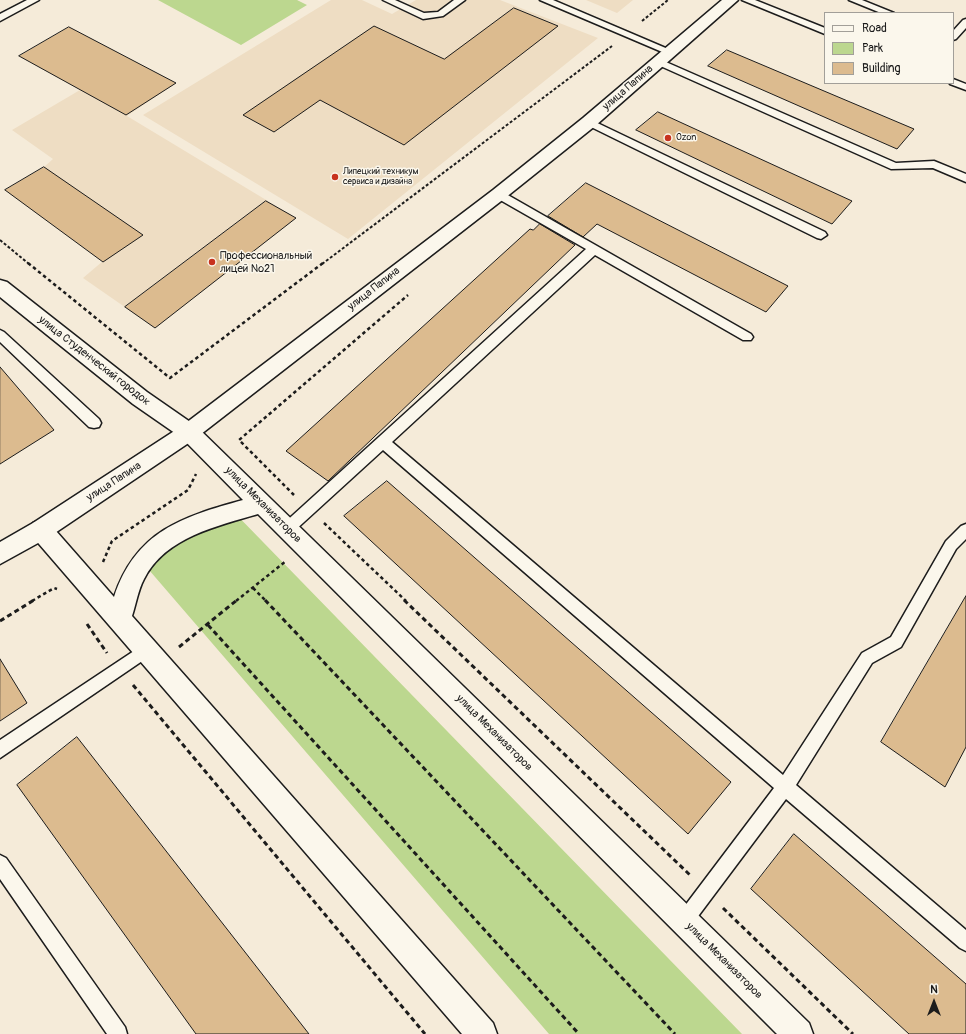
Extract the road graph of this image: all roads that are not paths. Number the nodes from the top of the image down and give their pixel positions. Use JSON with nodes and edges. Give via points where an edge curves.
{"nodes":[{"id":1,"x":34,"y":0,"type":"edge"},
{"id":2,"x":388,"y":0,"type":"edge"},
{"id":3,"x":460,"y":0,"type":"edge"},
{"id":4,"x":545,"y":0,"type":"edge"},
{"id":5,"x":731,"y":0,"type":"edge"},
{"id":6,"x":747,"y":0,"type":"edge"},
{"id":7,"x":854,"y":0,"type":"edge"},
{"id":8,"x":886,"y":12,"type":"edge"},
{"id":9,"x":0,"y":18,"type":"edge"},
{"id":10,"x":966,"y":22,"type":"edge"},
{"id":11,"x":824,"y":31,"type":"edge"},
{"id":12,"x":954,"y":36,"type":"edge"},
{"id":13,"x":954,"y":37,"type":"edge"},
{"id":14,"x":966,"y":42,"type":"edge"},
{"id":15,"x":664,"y":57,"type":"junction"},
{"id":16,"x":954,"y":82,"type":"edge"},
{"id":17,"x":966,"y":87,"type":"edge"},
{"id":18,"x":589,"y":122,"type":"junction"},
{"id":19,"x":966,"y":178,"type":"edge"},
{"id":20,"x":499,"y":194,"type":"junction"},
{"id":21,"x":821,"y":235,"type":"dead end"},
{"id":22,"x":594,"y":249,"type":"junction"},
{"id":23,"x":0,"y":287,"type":"edge"},
{"id":24,"x":0,"y":335,"type":"edge"},
{"id":25,"x":748,"y":337,"type":"dead end"},
{"id":26,"x":94,"y":423,"type":"dead end"},
{"id":27,"x":189,"y":432,"type":"junction"},
{"id":28,"x":383,"y":442,"type":"junction"},
{"id":29,"x":262,"y":504,"type":"junction"},
{"id":30,"x":287,"y":529,"type":"junction"},
{"id":31,"x":41,"y":530,"type":"junction"},
{"id":32,"x":966,"y":530,"type":"edge"},
{"id":33,"x":0,"y":554,"type":"edge"},
{"id":34,"x":119,"y":619,"type":"junction"},
{"id":35,"x":152,"y":657,"type":"junction"},
{"id":36,"x":0,"y":750,"type":"edge"},
{"id":37,"x":785,"y":787,"type":"junction"},
{"id":38,"x":0,"y":864,"type":"edge"},
{"id":39,"x":684,"y":921,"type":"junction"},
{"id":40,"x":966,"y":942,"type":"edge"},
{"id":41,"x":118,"y":1034,"type":"edge"},
{"id":42,"x":482,"y":1034,"type":"edge"},
{"id":43,"x":798,"y":1034,"type":"edge"}],
"edges":[{"from":1,"to":9,"type":"lane"},
{"from":2,"to":3,"type":"lane","via":[[423,16],[440,14]]},
{"from":4,"to":15,"type":"lane","via":[[627,34]]},
{"from":5,"to":15,"type":"street","name":"улица Папина"},
{"from":6,"to":11,"type":"lane"},
{"from":7,"to":8,"type":"lane"},
{"from":10,"to":12,"type":"lane"},
{"from":13,"to":14,"type":"lane"},
{"from":15,"to":18,"type":"street","name":"улица Папина"},
{"from":15,"to":19,"type":"lane","via":[[895,167],[934,164]]},
{"from":16,"to":17,"type":"lane"},
{"from":18,"to":20,"type":"street","name":"улица Папина"},
{"from":18,"to":21,"type":"lane"},
{"from":20,"to":22,"type":"lane"},
{"from":20,"to":27,"type":"street","name":"улица Папина"},
{"from":22,"to":25,"type":"lane"},
{"from":22,"to":28,"type":"lane"},
{"from":23,"to":27,"type":"street","name":"улица Студенческий городок","via":[[140,398]]},
{"from":24,"to":26,"type":"lane"},
{"from":27,"to":29,"type":"street","name":"улица Механизаторов"},
{"from":27,"to":31,"type":"street","name":"улица Папина"},
{"from":28,"to":30,"type":"lane"},
{"from":28,"to":37,"type":"lane"},
{"from":29,"to":30,"type":"street","name":"улица Механизаторов"},
{"from":29,"to":34,"type":"street","via":[[191,525],[172,535],[152,551],[138,569]]},
{"from":30,"to":39,"type":"street","name":"улица Механизаторов"},
{"from":31,"to":33,"type":"street","name":"улица Папина"},
{"from":31,"to":34,"type":"street"},
{"from":32,"to":37,"type":"lane","via":[[951,545],[896,642],[867,658]]},
{"from":34,"to":35,"type":"street"},
{"from":35,"to":36,"type":"lane","via":[[119,668]]},
{"from":35,"to":42,"type":"street"},
{"from":37,"to":39,"type":"lane"},
{"from":37,"to":40,"type":"lane"},
{"from":38,"to":41,"type":"lane"},
{"from":39,"to":43,"type":"street","name":"улица Механизаторов"}]}
